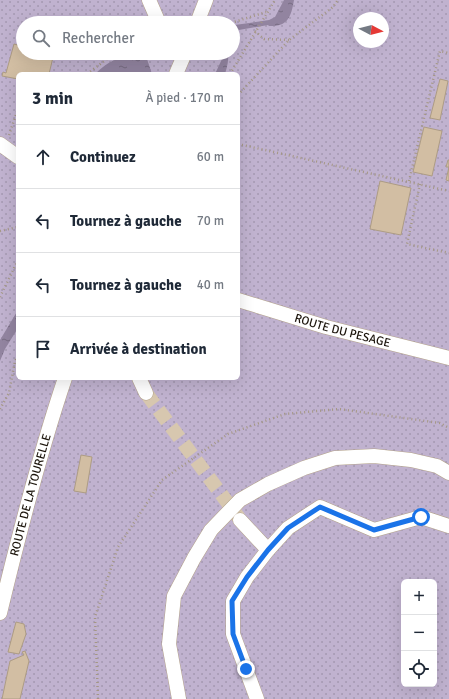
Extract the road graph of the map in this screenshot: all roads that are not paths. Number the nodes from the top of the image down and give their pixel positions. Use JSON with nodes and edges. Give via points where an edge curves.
{"nodes":[{"id":1,"x":149,"y":0,"type":"edge"},
{"id":2,"x":206,"y":0,"type":"edge"},
{"id":3,"x":156,"y":16,"type":"edge"},
{"id":4,"x":200,"y":16,"type":"edge"},
{"id":5,"x":182,"y":60,"type":"edge"},
{"id":6,"x":177,"y":72,"type":"edge"},
{"id":7,"x":1,"y":145,"type":"edge"},
{"id":8,"x":16,"y":156,"type":"edge"},
{"id":9,"x":241,"y":301,"type":"edge"},
{"id":10,"x":449,"y":358,"type":"edge"},
{"id":11,"x":64,"y":380,"type":"edge"},
{"id":12,"x":140,"y":380,"type":"edge"},
{"id":13,"x":146,"y":393,"type":"tunnel mouth"},
{"id":14,"x":449,"y":473,"type":"edge"},
{"id":15,"x":240,"y":520,"type":"tunnel mouth"},
{"id":16,"x":449,"y":526,"type":"edge"},
{"id":17,"x":268,"y":550,"type":"junction"},
{"id":18,"x":0,"y":613,"type":"edge"},
{"id":19,"x":180,"y":699,"type":"edge"},
{"id":20,"x":257,"y":699,"type":"edge"}],
"edges":[{"from":1,"to":3,"type":"street"},
{"from":2,"to":4,"type":"street"},
{"from":5,"to":6,"type":"street"},
{"from":7,"to":8,"type":"street"},
{"from":9,"to":10,"type":"street","name":"ROUTE DU PESAGE","via":[[326,328]]},
{"from":11,"to":18,"type":"street","name":"ROUTE DE LA TOURELLE","via":[[23,522]]},
{"from":12,"to":13,"type":"street"},
{"from":14,"to":19,"type":"street","via":[[437,466],[411,460],[374,456],[335,458],[304,468],[240,500],[211,530],[174,596],[169,644]]},
{"from":15,"to":17,"type":"street"},
{"from":16,"to":17,"type":"street","via":[[421,517],[374,530],[320,507],[288,528]]},
{"from":17,"to":20,"type":"street","via":[[232,601],[233,634]]}]}
